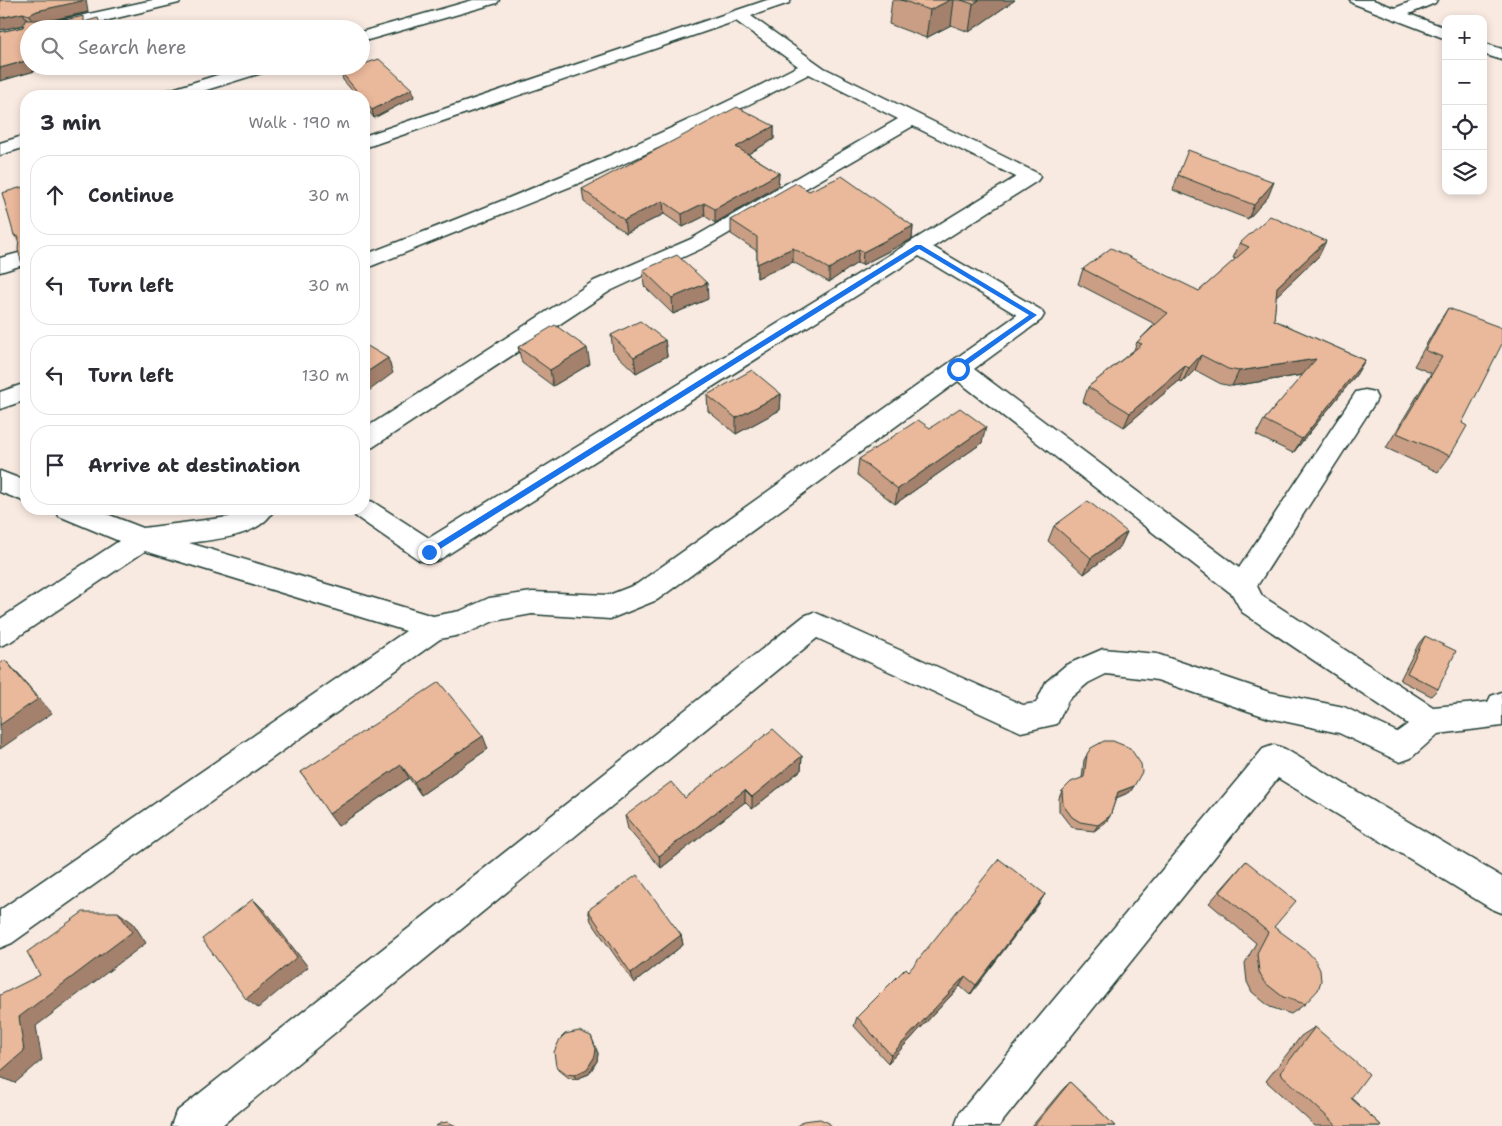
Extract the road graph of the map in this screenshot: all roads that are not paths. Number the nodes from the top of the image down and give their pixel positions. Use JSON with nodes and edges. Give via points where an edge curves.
{"nodes":[{"id":1,"x":173,"y":0,"type":"edge"},
{"id":2,"x":491,"y":0,"type":"edge"},
{"id":3,"x":783,"y":0,"type":"edge"},
{"id":4,"x":1358,"y":0,"type":"edge"},
{"id":5,"x":1429,"y":0,"type":"edge"},
{"id":6,"x":737,"y":14,"type":"junction"},
{"id":7,"x":1393,"y":15,"type":"junction"},
{"id":8,"x":91,"y":20,"type":"edge"},
{"id":9,"x":1442,"y":33,"type":"edge"},
{"id":10,"x":370,"y":34,"type":"edge"},
{"id":11,"x":1487,"y":49,"type":"edge"},
{"id":12,"x":1502,"y":55,"type":"edge"},
{"id":13,"x":810,"y":66,"type":"junction"},
{"id":14,"x":236,"y":75,"type":"edge"},
{"id":15,"x":188,"y":90,"type":"edge"},
{"id":16,"x":913,"y":118,"type":"junction"},
{"id":17,"x":370,"y":140,"type":"edge"},
{"id":18,"x":20,"y":143,"type":"edge"},
{"id":19,"x":0,"y":149,"type":"edge"},
{"id":20,"x":919,"y":246,"type":"junction"},
{"id":21,"x":20,"y":259,"type":"edge"},
{"id":22,"x":370,"y":260,"type":"edge"},
{"id":23,"x":0,"y":264,"type":"edge"},
{"id":24,"x":958,"y":369,"type":"junction"},
{"id":25,"x":20,"y":393,"type":"edge"},
{"id":26,"x":1365,"y":398,"type":"dead end"},
{"id":27,"x":0,"y":401,"type":"edge"},
{"id":28,"x":370,"y":437,"type":"edge"},
{"id":29,"x":0,"y":481,"type":"edge"},
{"id":30,"x":20,"y":489,"type":"edge"},
{"id":31,"x":370,"y":513,"type":"edge"},
{"id":32,"x":83,"y":515,"type":"edge"},
{"id":33,"x":252,"y":515,"type":"edge"},
{"id":34,"x":142,"y":539,"type":"junction"},
{"id":35,"x":1242,"y":586,"type":"junction"},
{"id":36,"x":432,"y":628,"type":"junction"},
{"id":37,"x":0,"y":634,"type":"edge"},
{"id":38,"x":1501,"y":712,"type":"edge"},
{"id":39,"x":1429,"y":721,"type":"junction"},
{"id":40,"x":1502,"y":896,"type":"edge"},
{"id":41,"x":0,"y":932,"type":"edge"},
{"id":42,"x":190,"y":1126,"type":"edge"},
{"id":43,"x":974,"y":1126,"type":"edge"}],
"edges":[{"from":1,"to":8,"type":"street"},
{"from":2,"to":10,"type":"street"},
{"from":3,"to":6,"type":"street"},
{"from":4,"to":7,"type":"street"},
{"from":5,"to":7,"type":"street"},
{"from":6,"to":13,"type":"street"},
{"from":6,"to":17,"type":"street"},
{"from":7,"to":9,"type":"street"},
{"from":11,"to":12,"type":"street"},
{"from":13,"to":16,"type":"street"},
{"from":13,"to":22,"type":"street","via":[[746,101],[514,203]]},
{"from":14,"to":15,"type":"street"},
{"from":16,"to":20,"type":"street","via":[[1030,177]]},
{"from":16,"to":28,"type":"street","via":[[698,243],[602,286]]},
{"from":18,"to":19,"type":"street"},
{"from":20,"to":24,"type":"street","via":[[1033,315]]},
{"from":20,"to":31,"type":"street","via":[[429,552]]},
{"from":21,"to":23,"type":"street"},
{"from":24,"to":35,"type":"street"},
{"from":24,"to":36,"type":"street","via":[[647,592],[610,607],[532,603],[489,610],[466,622]]},
{"from":25,"to":27,"type":"street"},
{"from":26,"to":35,"type":"street"},
{"from":29,"to":30,"type":"street"},
{"from":32,"to":34,"type":"street"},
{"from":33,"to":34,"type":"street","via":[[235,526]]},
{"from":34,"to":36,"type":"street"},
{"from":34,"to":37,"type":"street"},
{"from":35,"to":39,"type":"street","via":[[1252,604]]},
{"from":36,"to":41,"type":"street"},
{"from":38,"to":39,"type":"street"},
{"from":39,"to":42,"type":"street","via":[[1400,748],[1344,721],[1269,705],[1157,667],[1103,661],[1078,674],[1057,691],[1046,715],[1021,719],[814,624]]},
{"from":40,"to":43,"type":"street","via":[[1274,759]]}]}
